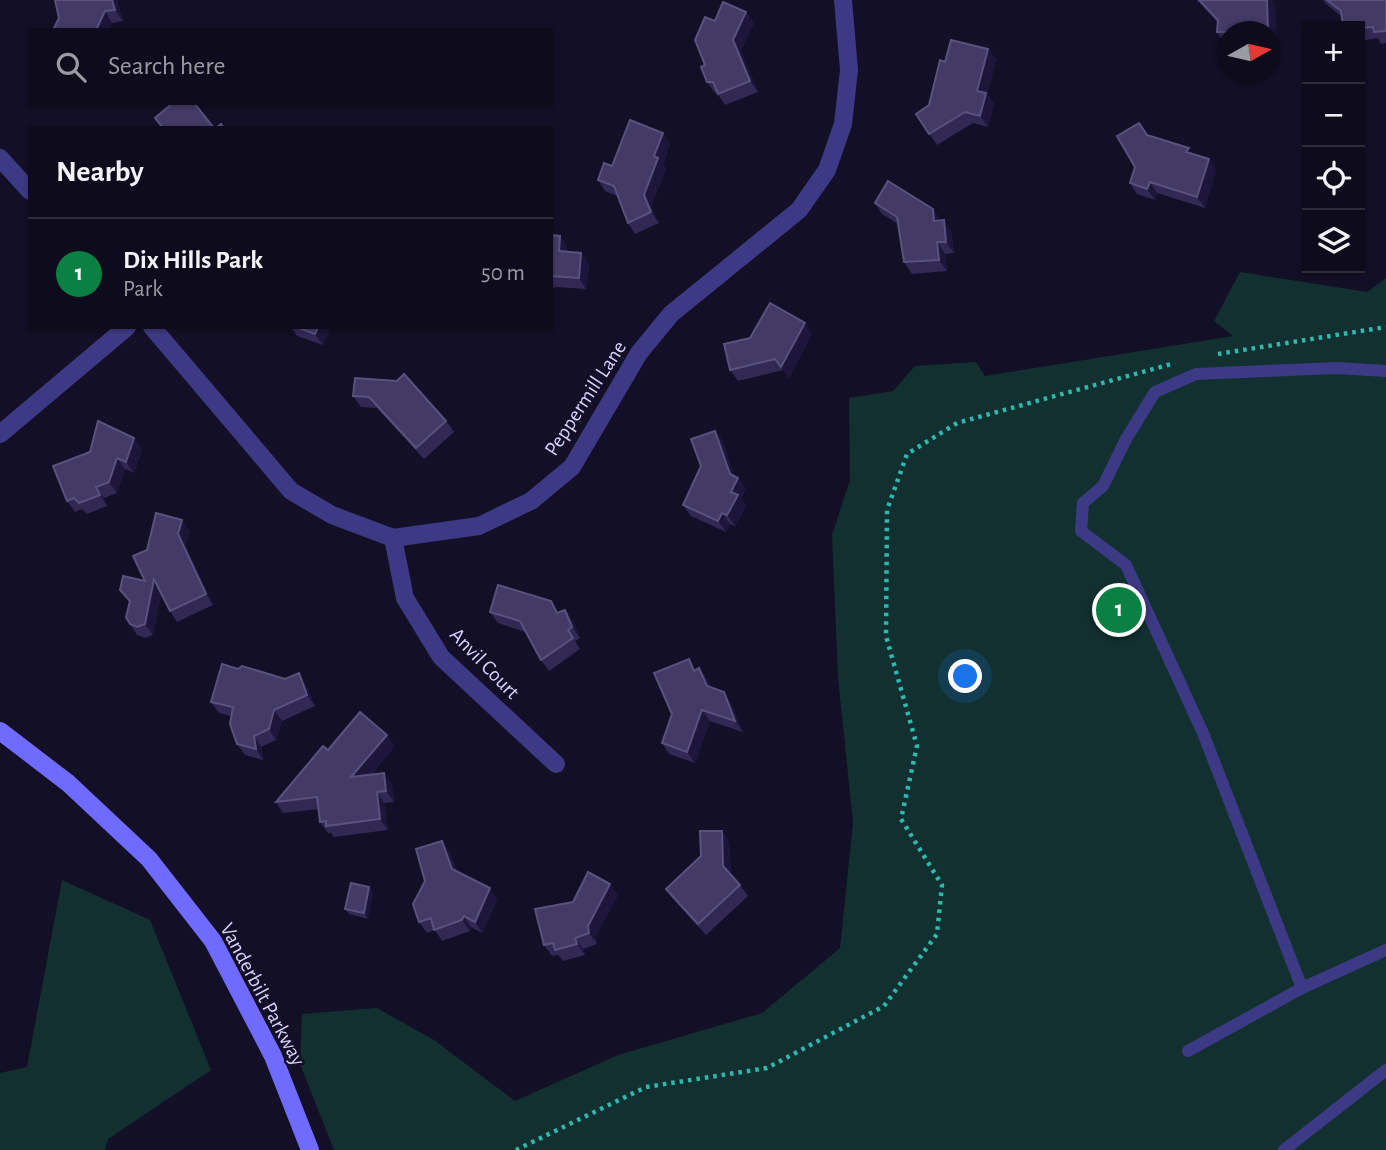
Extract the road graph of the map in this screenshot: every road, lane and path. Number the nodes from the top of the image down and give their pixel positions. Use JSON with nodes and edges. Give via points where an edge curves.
{"nodes":[{"id":1,"x":843,"y":0,"type":"edge"},
{"id":2,"x":0,"y":158,"type":"edge"},
{"id":3,"x":28,"y":189,"type":"edge"},
{"id":4,"x":1386,"y":327,"type":"edge"},
{"id":5,"x":125,"y":329,"type":"edge"},
{"id":6,"x":154,"y":329,"type":"edge"},
{"id":7,"x":1208,"y":356,"type":"dead end"},
{"id":8,"x":1183,"y":360,"type":"dead end"},
{"id":9,"x":1386,"y":371,"type":"edge"},
{"id":10,"x":0,"y":434,"type":"edge"},
{"id":11,"x":393,"y":538,"type":"junction"},
{"id":12,"x":0,"y":731,"type":"edge"},
{"id":13,"x":556,"y":764,"type":"dead end"},
{"id":14,"x":1386,"y":950,"type":"edge"},
{"id":15,"x":1302,"y":988,"type":"junction"},
{"id":16,"x":1188,"y":1051,"type":"dead end"},
{"id":17,"x":1386,"y":1070,"type":"edge"},
{"id":18,"x":310,"y":1150,"type":"edge"},
{"id":19,"x":516,"y":1150,"type":"edge"},
{"id":20,"x":1284,"y":1150,"type":"edge"}],
"edges":[{"from":1,"to":11,"type":"street","name":"Peppermill Lane","via":[[849,70],[843,124],[827,170],[799,209],[671,314],[639,354],[572,467],[531,501],[479,526]]},
{"from":2,"to":3,"type":"street"},
{"from":4,"to":7,"type":"path"},
{"from":5,"to":10,"type":"street"},
{"from":6,"to":11,"type":"street","name":"Peppermill Lane","via":[[291,491],[332,516]]},
{"from":8,"to":19,"type":"path","via":[[957,423],[907,454],[887,510],[886,636],[917,746],[901,819],[942,885],[937,934],[884,1006],[767,1068],[646,1087]]},
{"from":9,"to":15,"type":"lane","via":[[1337,368],[1196,374],[1155,392],[1102,486],[1083,503],[1082,531],[1126,565],[1155,625],[1203,733]]},
{"from":11,"to":13,"type":"street","name":"Anvil Court","via":[[405,598],[441,657]]},
{"from":12,"to":18,"type":"main road","name":"Vanderbilt Parkway","via":[[68,783],[149,859],[213,941],[273,1056]]},
{"from":14,"to":15,"type":"lane"},
{"from":15,"to":16,"type":"lane"},
{"from":17,"to":20,"type":"lane"}]}
